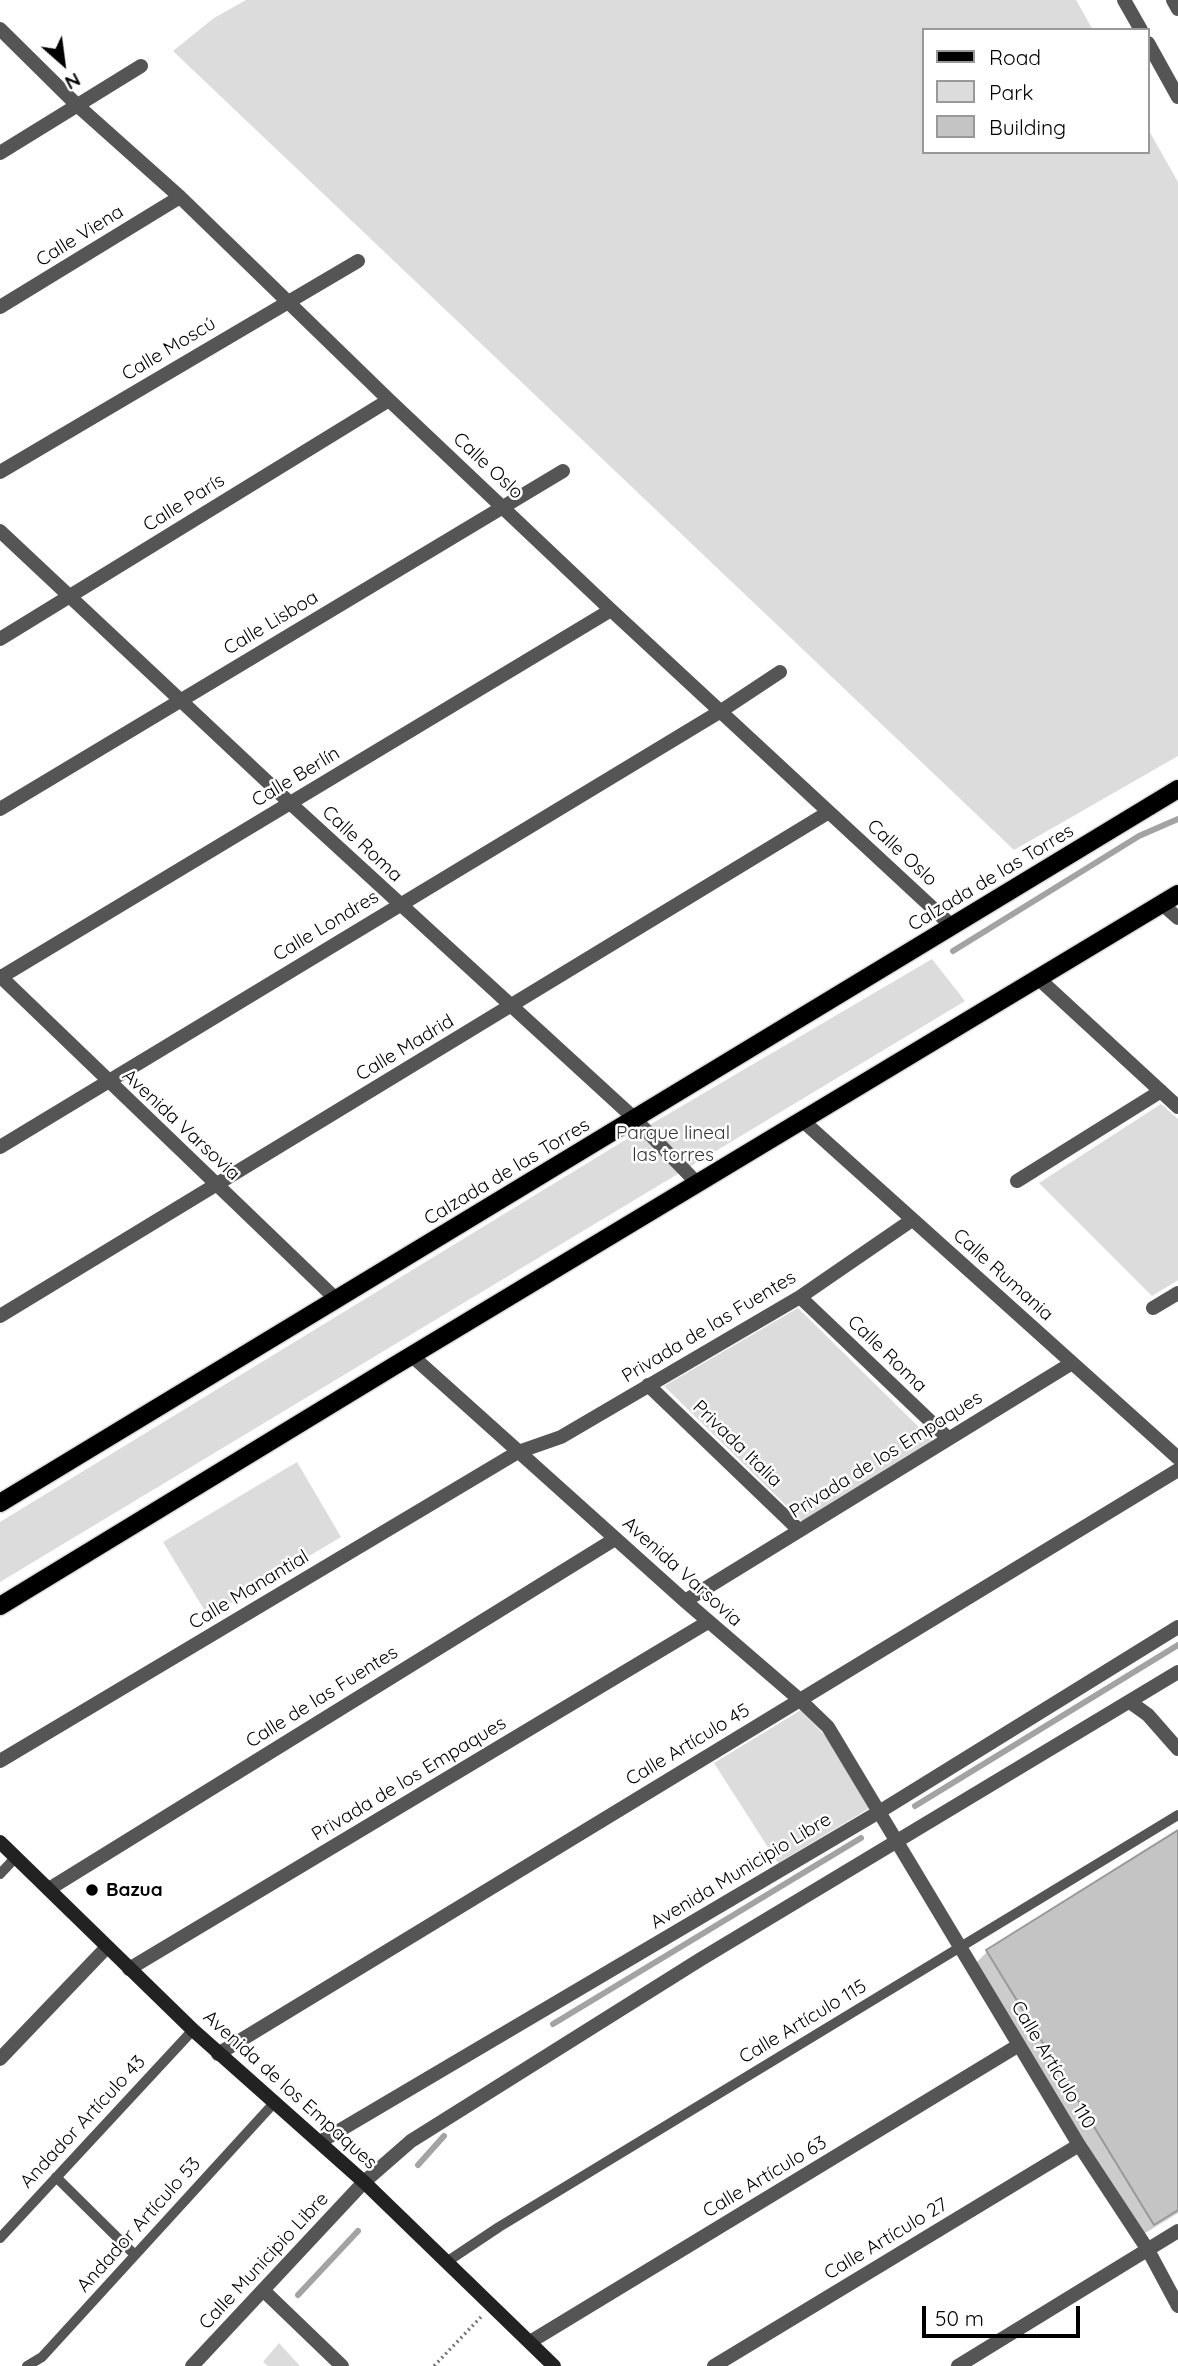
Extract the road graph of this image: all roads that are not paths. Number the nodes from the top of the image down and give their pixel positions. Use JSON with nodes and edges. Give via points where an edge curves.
{"nodes":[{"id":1,"x":1124,"y":0,"type":"edge"},
{"id":2,"x":1173,"y":0,"type":"edge"},
{"id":3,"x":1178,"y":9,"type":"edge"},
{"id":4,"x":1140,"y":28,"type":"edge"},
{"id":5,"x":0,"y":29,"type":"edge"},
{"id":6,"x":1150,"y":47,"type":"edge"},
{"id":7,"x":141,"y":66,"type":"dead end"},
{"id":8,"x":1178,"y":97,"type":"edge"},
{"id":9,"x":78,"y":106,"type":"junction"},
{"id":10,"x":0,"y":153,"type":"edge"},
{"id":11,"x":180,"y":197,"type":"junction"},
{"id":12,"x":358,"y":261,"type":"dead end"},
{"id":13,"x":287,"y":301,"type":"junction"},
{"id":14,"x":0,"y":307,"type":"edge"},
{"id":15,"x":389,"y":400,"type":"junction"},
{"id":16,"x":563,"y":471,"type":"dead end"},
{"id":17,"x":0,"y":472,"type":"edge"},
{"id":18,"x":503,"y":507,"type":"junction"},
{"id":19,"x":0,"y":531,"type":"edge"},
{"id":20,"x":70,"y":596,"type":"junction"},
{"id":21,"x":611,"y":610,"type":"junction"},
{"id":22,"x":0,"y":639,"type":"edge"},
{"id":23,"x":780,"y":672,"type":"dead end"},
{"id":24,"x":181,"y":701,"type":"junction"},
{"id":25,"x":721,"y":711,"type":"junction"},
{"id":26,"x":1178,"y":789,"type":"edge"},
{"id":27,"x":290,"y":803,"type":"junction"},
{"id":28,"x":0,"y":809,"type":"edge"},
{"id":29,"x":829,"y":812,"type":"junction"},
{"id":30,"x":1178,"y":894,"type":"edge"},
{"id":31,"x":399,"y":904,"type":"junction"},
{"id":32,"x":1162,"y":904,"type":"junction"},
{"id":33,"x":1178,"y":918,"type":"edge"},
{"id":34,"x":953,"y":927,"type":"junction"},
{"id":35,"x":0,"y":977,"type":"edge"},
{"id":36,"x":1039,"y":979,"type":"junction"},
{"id":37,"x":511,"y":1007,"type":"junction"},
{"id":38,"x":107,"y":1082,"type":"junction"},
{"id":39,"x":1161,"y":1091,"type":"junction"},
{"id":40,"x":1178,"y":1107,"type":"edge"},
{"id":41,"x":635,"y":1119,"type":"junction"},
{"id":42,"x":803,"y":1121,"type":"junction"},
{"id":43,"x":0,"y":1147,"type":"edge"},
{"id":44,"x":1017,"y":1181,"type":"dead end"},
{"id":45,"x":216,"y":1184,"type":"junction"},
{"id":46,"x":698,"y":1184,"type":"junction"},
{"id":47,"x":912,"y":1220,"type":"junction"},
{"id":48,"x":1178,"y":1293,"type":"edge"},
{"id":49,"x":800,"y":1297,"type":"junction"},
{"id":50,"x":337,"y":1300,"type":"junction"},
{"id":51,"x":1153,"y":1308,"type":"dead end"},
{"id":52,"x":0,"y":1316,"type":"edge"},
{"id":53,"x":411,"y":1355,"type":"junction"},
{"id":54,"x":1072,"y":1363,"type":"junction"},
{"id":55,"x":648,"y":1385,"type":"junction"},
{"id":56,"x":949,"y":1439,"type":"junction"},
{"id":57,"x":518,"y":1452,"type":"junction"},
{"id":58,"x":1178,"y":1458,"type":"edge"},
{"id":59,"x":1178,"y":1471,"type":"edge"},
{"id":60,"x":0,"y":1503,"type":"edge"},
{"id":61,"x":800,"y":1530,"type":"junction"},
{"id":62,"x":615,"y":1539,"type":"junction"},
{"id":63,"x":685,"y":1601,"type":"junction"},
{"id":64,"x":0,"y":1606,"type":"edge"},
{"id":65,"x":708,"y":1622,"type":"junction"},
{"id":66,"x":1178,"y":1627,"type":"edge"},
{"id":67,"x":1178,"y":1672,"type":"edge"},
{"id":68,"x":800,"y":1700,"type":"junction"},
{"id":69,"x":1130,"y":1702,"type":"junction"},
{"id":70,"x":1178,"y":1749,"type":"edge"},
{"id":71,"x":0,"y":1761,"type":"edge"},
{"id":72,"x":879,"y":1812,"type":"junction"},
{"id":73,"x":1178,"y":1815,"type":"edge"},
{"id":74,"x":0,"y":1842,"type":"edge"},
{"id":75,"x":897,"y":1843,"type":"junction"},
{"id":76,"x":16,"y":1857,"type":"junction"},
{"id":77,"x":0,"y":1874,"type":"edge"},
{"id":78,"x":49,"y":1889,"type":"junction"},
{"id":79,"x":107,"y":1947,"type":"junction"},
{"id":80,"x":961,"y":1948,"type":"junction"},
{"id":81,"x":129,"y":1969,"type":"junction"},
{"id":82,"x":193,"y":2030,"type":"junction"},
{"id":83,"x":1019,"y":2045,"type":"junction"},
{"id":84,"x":218,"y":2054,"type":"junction"},
{"id":85,"x":0,"y":2059,"type":"edge"},
{"id":86,"x":274,"y":2103,"type":"junction"},
{"id":87,"x":320,"y":2142,"type":"junction"},
{"id":88,"x":1079,"y":2145,"type":"junction"},
{"id":89,"x":55,"y":2177,"type":"junction"},
{"id":90,"x":364,"y":2182,"type":"junction"},
{"id":91,"x":1178,"y":2231,"type":"edge"},
{"id":92,"x":0,"y":2238,"type":"edge"},
{"id":93,"x":1148,"y":2249,"type":"junction"},
{"id":94,"x":135,"y":2255,"type":"junction"},
{"id":95,"x":447,"y":2261,"type":"junction"},
{"id":96,"x":264,"y":2291,"type":"junction"},
{"id":97,"x":1178,"y":2306,"type":"edge"},
{"id":98,"x":530,"y":2342,"type":"junction"},
{"id":99,"x":27,"y":2366,"type":"edge"},
{"id":100,"x":192,"y":2366,"type":"edge"},
{"id":101,"x":342,"y":2366,"type":"edge"},
{"id":102,"x":554,"y":2366,"type":"edge"},
{"id":103,"x":714,"y":2366,"type":"edge"},
{"id":104,"x":958,"y":2366,"type":"edge"}],
"edges":[{"from":1,"to":4,"type":"street"},
{"from":2,"to":3,"type":"street"},
{"from":5,"to":9,"type":"street","name":"Calle Oslo"},
{"from":6,"to":8,"type":"street"},
{"from":7,"to":9,"type":"street"},
{"from":9,"to":10,"type":"street"},
{"from":9,"to":11,"type":"street","name":"Calle Oslo"},
{"from":11,"to":13,"type":"street","name":"Calle Oslo"},
{"from":11,"to":14,"type":"street","name":"Calle Viena"},
{"from":12,"to":13,"type":"street","name":"Calle Moscú"},
{"from":13,"to":15,"type":"street","name":"Calle Oslo"},
{"from":13,"to":17,"type":"street","name":"Calle Moscú"},
{"from":15,"to":18,"type":"street","name":"Calle Oslo"},
{"from":15,"to":20,"type":"street","name":"Calle París"},
{"from":16,"to":18,"type":"street","name":"Calle Lisboa"},
{"from":18,"to":21,"type":"street","name":"Calle Oslo"},
{"from":18,"to":24,"type":"street","name":"Calle Lisboa"},
{"from":19,"to":20,"type":"street","name":"Calle Roma"},
{"from":20,"to":22,"type":"street","name":"Calle París"},
{"from":20,"to":24,"type":"street","name":"Calle Roma"},
{"from":21,"to":25,"type":"street","name":"Calle Oslo"},
{"from":21,"to":27,"type":"street","name":"Calle Berlín"},
{"from":23,"to":25,"type":"street","name":"Calle Londres"},
{"from":24,"to":27,"type":"street","name":"Calle Roma"},
{"from":24,"to":28,"type":"street","name":"Calle Lisboa"},
{"from":25,"to":29,"type":"street","name":"Calle Oslo"},
{"from":25,"to":31,"type":"street","name":"Calle Londres"},
{"from":26,"to":34,"type":"main road","name":"Calzada de las Torres"},
{"from":27,"to":31,"type":"street","name":"Calle Roma"},
{"from":27,"to":35,"type":"street","name":"Calle Berlín"},
{"from":29,"to":34,"type":"street","name":"Calle Oslo"},
{"from":29,"to":37,"type":"street","name":"Calle Madrid"},
{"from":30,"to":32,"type":"main road"},
{"from":31,"to":37,"type":"street","name":"Calle Roma"},
{"from":31,"to":38,"type":"street","name":"Calle Londres"},
{"from":32,"to":33,"type":"street"},
{"from":32,"to":36,"type":"main road"},
{"from":34,"to":41,"type":"main road","name":"Calzada de las Torres"},
{"from":35,"to":38,"type":"street","name":"Avenida Varsovia"},
{"from":36,"to":39,"type":"street"},
{"from":36,"to":42,"type":"main road"},
{"from":37,"to":41,"type":"street","name":"Calle Roma"},
{"from":37,"to":45,"type":"street","name":"Calle Madrid"},
{"from":38,"to":43,"type":"street","name":"Calle Londres"},
{"from":38,"to":45,"type":"street","name":"Avenida Varsovia"},
{"from":39,"to":40,"type":"street"},
{"from":39,"to":44,"type":"street"},
{"from":41,"to":46,"type":"street","name":"Calle Roma"},
{"from":41,"to":50,"type":"main road","name":"Calzada de las Torres"},
{"from":42,"to":46,"type":"main road"},
{"from":42,"to":47,"type":"street","name":"Calle Rumania"},
{"from":45,"to":50,"type":"street","name":"Avenida Varsovia"},
{"from":45,"to":52,"type":"street","name":"Calle Madrid"},
{"from":46,"to":53,"type":"main road"},
{"from":47,"to":49,"type":"street","name":"Privada de las Fuentes"},
{"from":47,"to":54,"type":"street","name":"Calle Rumania"},
{"from":48,"to":51,"type":"street"},
{"from":49,"to":55,"type":"street","name":"Privada de las Fuentes"},
{"from":49,"to":56,"type":"street","name":"Calle Roma"},
{"from":50,"to":60,"type":"main road","name":"Calzada de las Torres"},
{"from":53,"to":57,"type":"street","name":"Avenida Varsovia"},
{"from":53,"to":64,"type":"main road"},
{"from":54,"to":56,"type":"street","name":"Privada de los Empaques"},
{"from":54,"to":58,"type":"street","name":"Calle Rumania"},
{"from":55,"to":57,"type":"street","name":"Privada de las Fuentes","via":[[561,1437]]},
{"from":55,"to":61,"type":"street","name":"Privada Italia"},
{"from":56,"to":61,"type":"street","name":"Privada de los Empaques"},
{"from":57,"to":62,"type":"street","name":"Avenida Varsovia"},
{"from":57,"to":71,"type":"street","name":"Calle Manantial"},
{"from":59,"to":68,"type":"street","name":"Calle Artículo 45"},
{"from":61,"to":63,"type":"street","name":"Privada de los Empaques"},
{"from":62,"to":63,"type":"street","name":"Avenida Varsovia"},
{"from":62,"to":78,"type":"street","name":"Calle de las Fuentes"},
{"from":63,"to":65,"type":"street","name":"Avenida Varsovia"},
{"from":65,"to":68,"type":"street","name":"Avenida Varsovia"},
{"from":65,"to":81,"type":"street","name":"Privada de los Empaques"},
{"from":66,"to":72,"type":"street","name":"Avenida Municipio Libre"},
{"from":67,"to":69,"type":"street"},
{"from":68,"to":72,"type":"street","name":"Avenida Varsovia","via":[[828,1727]]},
{"from":68,"to":84,"type":"street","name":"Calle Artículo 45"},
{"from":69,"to":70,"type":"street"},
{"from":69,"to":75,"type":"street"},
{"from":72,"to":75,"type":"street","name":"Avenida Varsovia"},
{"from":72,"to":87,"type":"street","name":"Avenida Municipio Libre"},
{"from":73,"to":80,"type":"lane","name":"Calle Artículo 115"},
{"from":74,"to":76,"type":"main road","name":"Avenida de los Empaques"},
{"from":75,"to":80,"type":"street","name":"Calle Artículo 110"},
{"from":75,"to":90,"type":"street","via":[[526,2067],[411,2141]]},
{"from":76,"to":77,"type":"lane"},
{"from":76,"to":78,"type":"main road","name":"Avenida de los Empaques"},
{"from":78,"to":79,"type":"main road","name":"Avenida de los Empaques"},
{"from":79,"to":81,"type":"main road","name":"Avenida de los Empaques"},
{"from":79,"to":85,"type":"street"},
{"from":80,"to":83,"type":"street","name":"Calle Artículo 110"},
{"from":80,"to":95,"type":"lane","name":"Calle Artículo 115"},
{"from":81,"to":82,"type":"main road","name":"Avenida de los Empaques"},
{"from":82,"to":84,"type":"main road","name":"Avenida de los Empaques"},
{"from":82,"to":89,"type":"lane","name":"Andador Artículo 43"},
{"from":83,"to":88,"type":"street","name":"Calle Artículo 110"},
{"from":83,"to":98,"type":"street","name":"Calle Artículo 63"},
{"from":84,"to":86,"type":"main road","name":"Avenida de los Empaques"},
{"from":86,"to":87,"type":"main road","name":"Avenida de los Empaques"},
{"from":86,"to":94,"type":"lane","name":"Andador Artículo 53"},
{"from":87,"to":90,"type":"main road","name":"Avenida de los Empaques"},
{"from":88,"to":93,"type":"street","name":"Calle Artículo 110"},
{"from":88,"to":103,"type":"street","name":"Calle Artículo 27"},
{"from":89,"to":92,"type":"lane","name":"Andador Artículo 43"},
{"from":89,"to":94,"type":"lane"},
{"from":90,"to":95,"type":"main road","name":"Avenida de los Empaques"},
{"from":90,"to":96,"type":"street","name":"Calle Municipio Libre"},
{"from":91,"to":93,"type":"street"},
{"from":93,"to":97,"type":"street","name":"Calle Artículo 110"},
{"from":93,"to":104,"type":"street"},
{"from":94,"to":99,"type":"lane","name":"Andador Artículo 53","via":[[43,2357]]},
{"from":95,"to":98,"type":"main road","name":"Avenida de los Empaques"},
{"from":96,"to":100,"type":"street","name":"Calle Municipio Libre"},
{"from":96,"to":101,"type":"street"},
{"from":98,"to":102,"type":"main road","name":"Avenida de los Empaques"}]}
